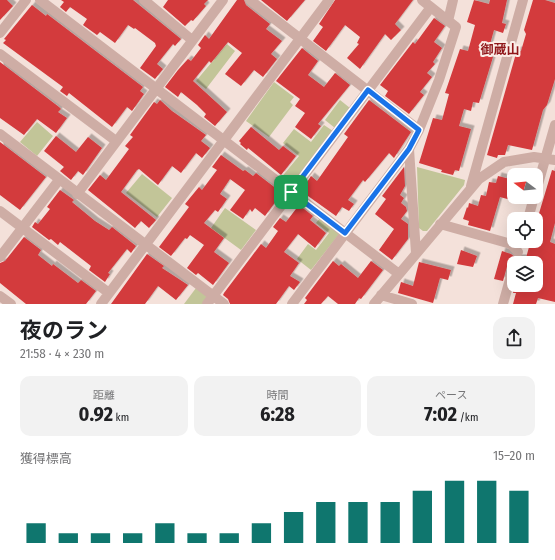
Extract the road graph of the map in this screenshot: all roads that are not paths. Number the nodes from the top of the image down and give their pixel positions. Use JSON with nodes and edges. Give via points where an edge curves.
{"nodes":[{"id":1,"x":12,"y":0,"type":"edge"},
{"id":2,"x":40,"y":0,"type":"edge"},
{"id":3,"x":144,"y":0,"type":"edge"},
{"id":4,"x":223,"y":0,"type":"edge"},
{"id":5,"x":250,"y":0,"type":"edge"},
{"id":6,"x":329,"y":0,"type":"edge"},
{"id":7,"x":422,"y":0,"type":"edge"},
{"id":8,"x":453,"y":0,"type":"edge"},
{"id":9,"x":523,"y":0,"type":"edge"},
{"id":10,"x":23,"y":4,"type":"edge"},
{"id":11,"x":431,"y":7,"type":"junction"},
{"id":12,"x":448,"y":20,"type":"junction"},
{"id":13,"x":0,"y":33,"type":"edge"},
{"id":14,"x":300,"y":38,"type":"junction"},
{"id":15,"x":192,"y":40,"type":"junction"},
{"id":16,"x":0,"y":54,"type":"edge"},
{"id":17,"x":156,"y":89,"type":"junction"},
{"id":18,"x":368,"y":90,"type":"junction"},
{"id":19,"x":555,"y":125,"type":"edge"},
{"id":20,"x":419,"y":130,"type":"junction"},
{"id":21,"x":0,"y":134,"type":"edge"},
{"id":22,"x":223,"y":140,"type":"junction"},
{"id":23,"x":116,"y":141,"type":"junction"},
{"id":24,"x":409,"y":149,"type":"junction"},
{"id":25,"x":551,"y":159,"type":"edge"},
{"id":26,"x":543,"y":177,"type":"edge"},
{"id":27,"x":59,"y":180,"type":"junction"},
{"id":28,"x":470,"y":188,"type":"junction"},
{"id":29,"x":291,"y":192,"type":"junction"},
{"id":30,"x":77,"y":194,"type":"junction"},
{"id":31,"x":0,"y":211,"type":"edge"},
{"id":32,"x":440,"y":224,"type":"junction"},
{"id":33,"x":22,"y":227,"type":"junction"},
{"id":34,"x":345,"y":233,"type":"junction"},
{"id":35,"x":145,"y":245,"type":"junction"},
{"id":36,"x":519,"y":248,"type":"edge"},
{"id":37,"x":518,"y":252,"type":"junction"},
{"id":38,"x":416,"y":253,"type":"junction"},
{"id":39,"x":517,"y":256,"type":"edge"},
{"id":40,"x":0,"y":257,"type":"edge"},
{"id":41,"x":399,"y":274,"type":"junction"},
{"id":42,"x":507,"y":289,"type":"edge"},
{"id":43,"x":109,"y":293,"type":"junction"},
{"id":44,"x":381,"y":295,"type":"junction"},
{"id":45,"x":0,"y":296,"type":"edge"},
{"id":46,"x":210,"y":300,"type":"edge"},
{"id":47,"x":11,"y":304,"type":"edge"},
{"id":48,"x":101,"y":304,"type":"edge"},
{"id":49,"x":224,"y":304,"type":"edge"},
{"id":50,"x":292,"y":304,"type":"edge"},
{"id":51,"x":374,"y":304,"type":"edge"},
{"id":52,"x":412,"y":304,"type":"edge"},
{"id":53,"x":503,"y":304,"type":"edge"}],
"edges":[{"from":1,"to":10,"type":"street"},
{"from":2,"to":17,"type":"street"},
{"from":3,"to":15,"type":"street"},
{"from":4,"to":15,"type":"street"},
{"from":5,"to":14,"type":"street"},
{"from":6,"to":14,"type":"street"},
{"from":7,"to":11,"type":"street"},
{"from":8,"to":12,"type":"street"},
{"from":9,"to":28,"type":"street"},
{"from":10,"to":13,"type":"street"},
{"from":11,"to":12,"type":"street"},
{"from":11,"to":18,"type":"street"},
{"from":12,"to":20,"type":"street","via":[[456,27]]},
{"from":14,"to":18,"type":"street"},
{"from":14,"to":22,"type":"street"},
{"from":15,"to":17,"type":"street"},
{"from":16,"to":23,"type":"street"},
{"from":17,"to":22,"type":"street"},
{"from":17,"to":23,"type":"street"},
{"from":18,"to":20,"type":"street"},
{"from":18,"to":29,"type":"street"},
{"from":19,"to":25,"type":"street"},
{"from":20,"to":24,"type":"street"},
{"from":21,"to":27,"type":"street"},
{"from":22,"to":29,"type":"street"},
{"from":22,"to":35,"type":"street"},
{"from":23,"to":30,"type":"street"},
{"from":24,"to":34,"type":"street"},
{"from":24,"to":38,"type":"street"},
{"from":25,"to":26,"type":"street"},
{"from":25,"to":28,"type":"street","via":[[534,157],[504,162],[479,178]]},
{"from":27,"to":30,"type":"street"},
{"from":27,"to":33,"type":"street"},
{"from":28,"to":32,"type":"street"},
{"from":29,"to":34,"type":"street"},
{"from":29,"to":46,"type":"street"},
{"from":30,"to":35,"type":"street"},
{"from":31,"to":33,"type":"street"},
{"from":32,"to":37,"type":"street","via":[[511,244]]},
{"from":32,"to":38,"type":"street"},
{"from":33,"to":40,"type":"street"},
{"from":33,"to":43,"type":"street"},
{"from":34,"to":41,"type":"street"},
{"from":34,"to":50,"type":"street"},
{"from":35,"to":43,"type":"street"},
{"from":35,"to":46,"type":"street"},
{"from":36,"to":37,"type":"street"},
{"from":37,"to":39,"type":"street"},
{"from":38,"to":41,"type":"street"},
{"from":41,"to":44,"type":"street"},
{"from":42,"to":53,"type":"street"},
{"from":43,"to":48,"type":"street"},
{"from":44,"to":51,"type":"street"},
{"from":44,"to":52,"type":"street"},
{"from":45,"to":47,"type":"street"},
{"from":46,"to":49,"type":"street"}]}
